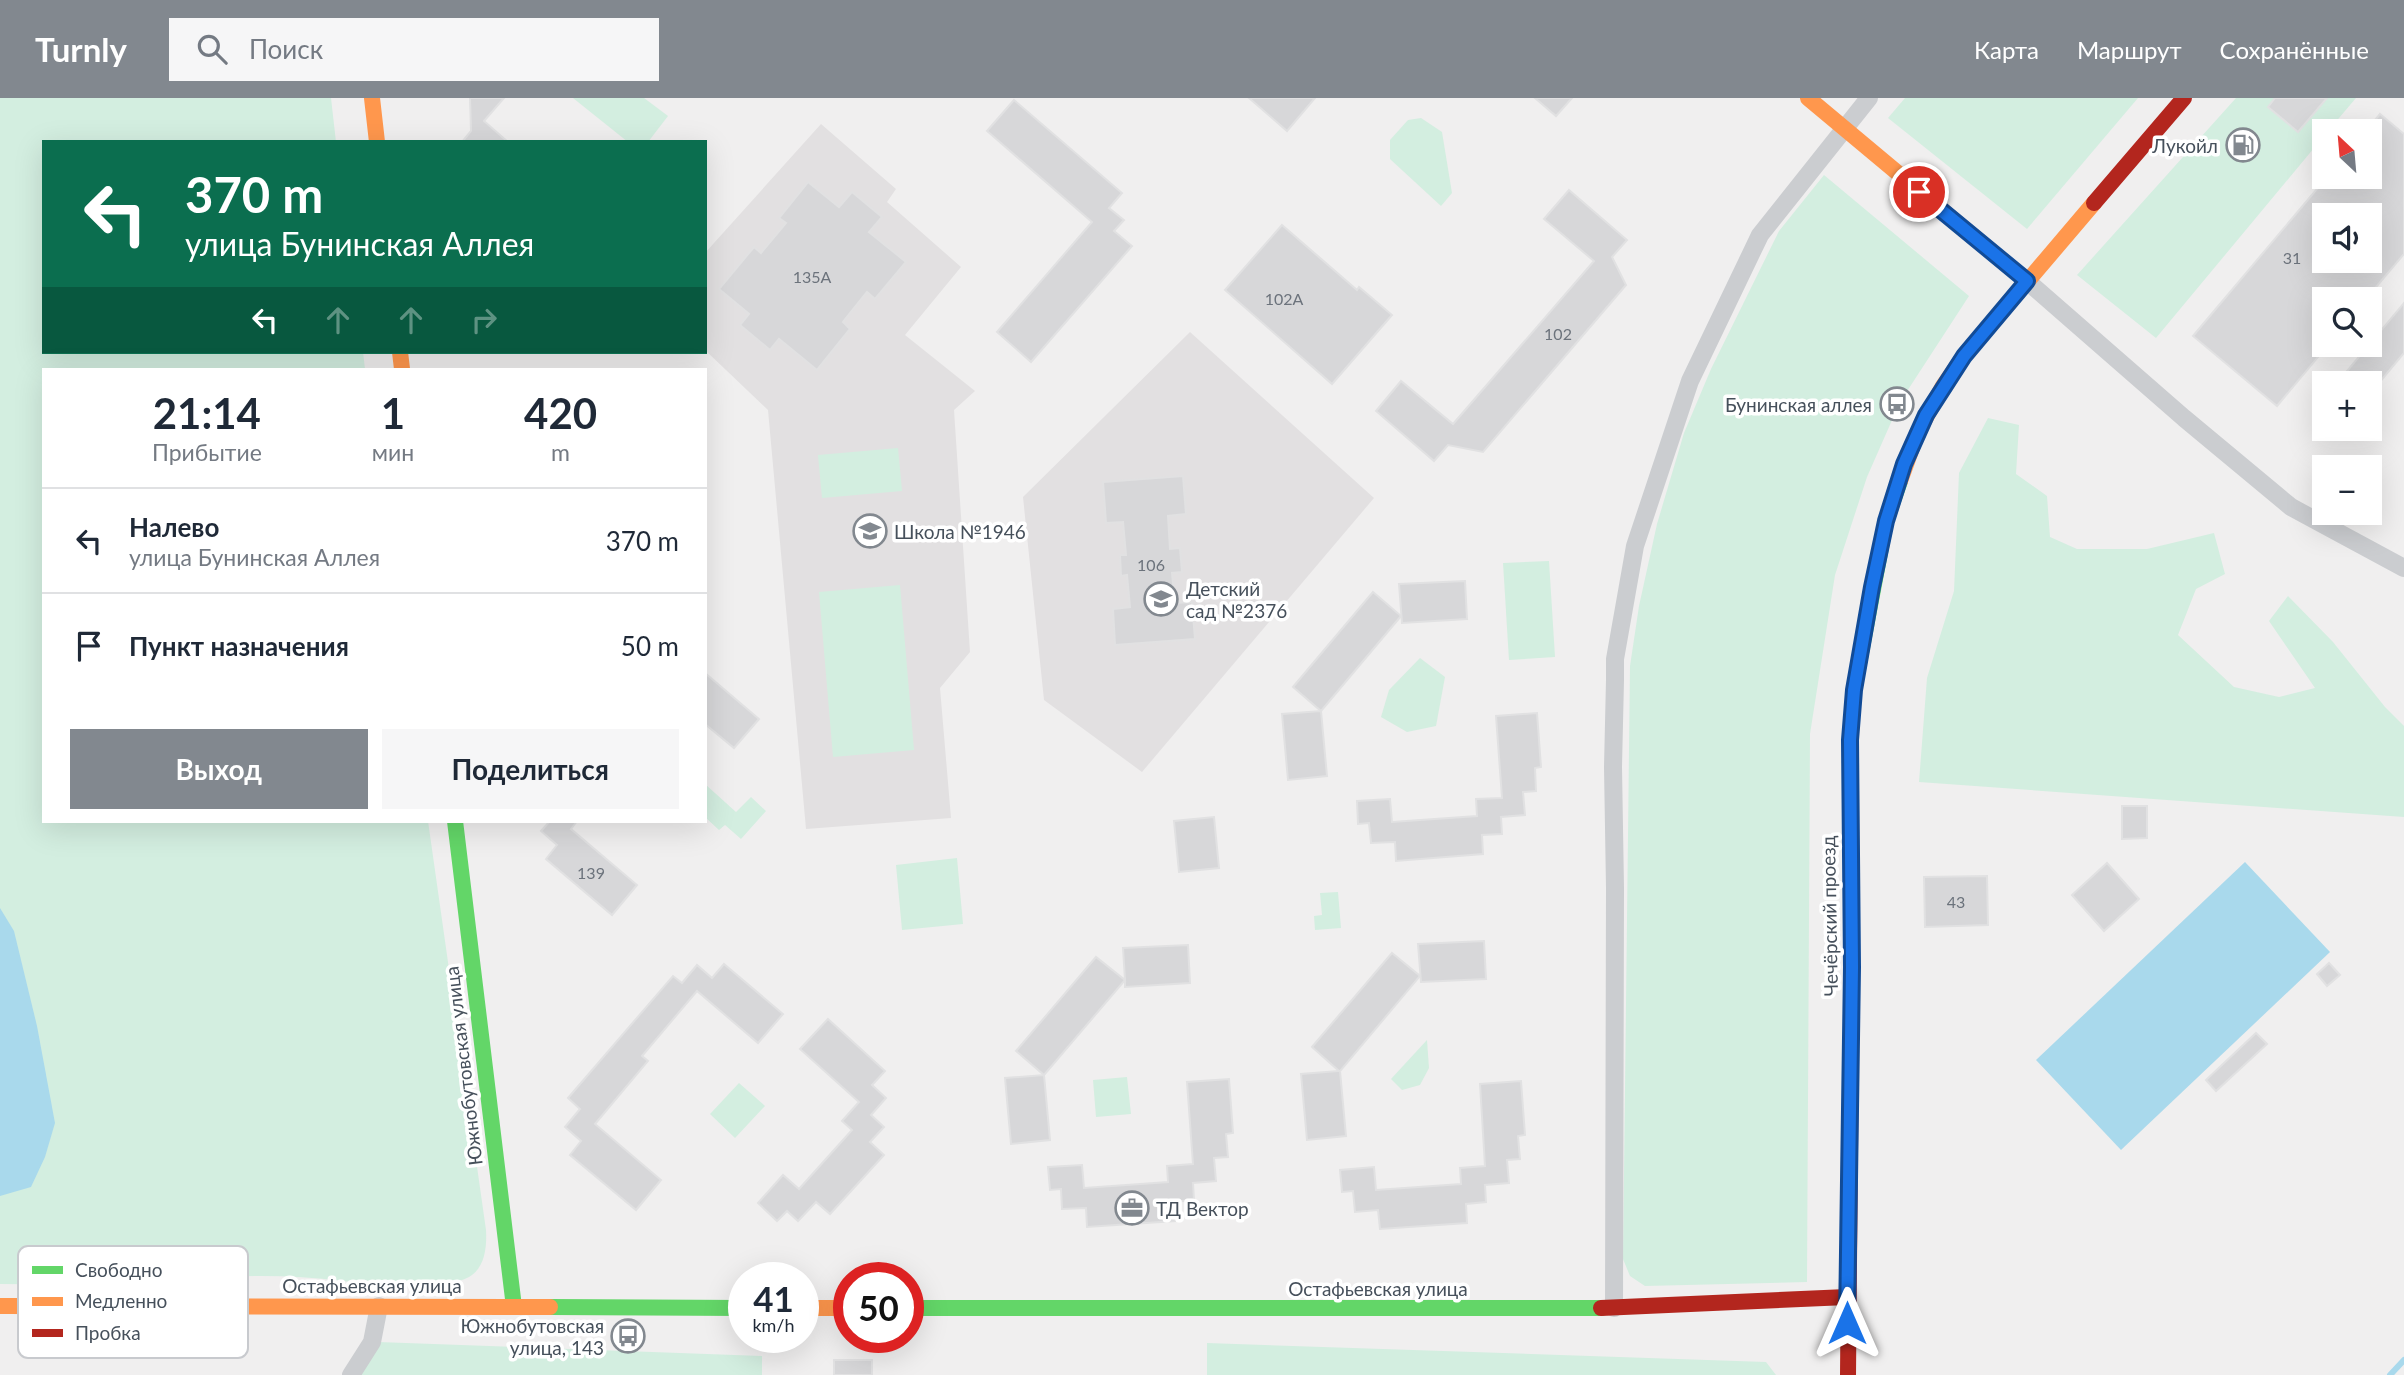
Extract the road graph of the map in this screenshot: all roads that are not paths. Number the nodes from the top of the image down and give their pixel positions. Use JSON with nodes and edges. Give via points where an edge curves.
{"nodes":[{"id":1,"x":372,"y":98,"type":"edge"},
{"id":2,"x":1808,"y":98,"type":"edge"},
{"id":3,"x":1869,"y":98,"type":"edge"},
{"id":4,"x":2184,"y":98,"type":"edge"},
{"id":5,"x":1845,"y":129,"type":"junction"},
{"id":6,"x":377,"y":140,"type":"edge"},
{"id":7,"x":2027,"y":281,"type":"junction"},
{"id":8,"x":2404,"y":568,"type":"edge"},
{"id":9,"x":455,"y":823,"type":"edge"},
{"id":10,"x":1847,"y":1297,"type":"junction"},
{"id":11,"x":0,"y":1306,"type":"edge"},
{"id":12,"x":18,"y":1306,"type":"edge"},
{"id":13,"x":248,"y":1306,"type":"edge"},
{"id":14,"x":379,"y":1306,"type":"junction"},
{"id":15,"x":514,"y":1307,"type":"junction"},
{"id":16,"x":728,"y":1308,"type":"edge"},
{"id":17,"x":924,"y":1308,"type":"edge"},
{"id":18,"x":1614,"y":1308,"type":"junction"},
{"id":19,"x":351,"y":1375,"type":"edge"},
{"id":20,"x":1848,"y":1375,"type":"edge"}],
"edges":[{"from":1,"to":6,"type":"street"},
{"from":2,"to":5,"type":"street"},
{"from":3,"to":5,"type":"street"},
{"from":4,"to":7,"type":"street","name":"Чечёрский проезд"},
{"from":5,"to":7,"type":"street"},
{"from":5,"to":18,"type":"street","via":[[1760,235],[1690,380],[1635,546],[1615,659]]},
{"from":7,"to":8,"type":"street","via":[[2291,507]]},
{"from":7,"to":10,"type":"street","name":"Чечёрский проезд","via":[[1964,356],[1926,415],[1886,521],[1872,587],[1850,740]]},
{"from":9,"to":15,"type":"street","name":"Южнобутовская улица"},
{"from":10,"to":18,"type":"street","name":"Остафьевская улица"},
{"from":10,"to":20,"type":"street","name":"Чечёрский проезд"},
{"from":11,"to":12,"type":"street","name":"Остафьевская улица"},
{"from":13,"to":14,"type":"street","name":"Остафьевская улица"},
{"from":14,"to":15,"type":"street","name":"Остафьевская улица"},
{"from":14,"to":19,"type":"street","via":[[372,1342]]},
{"from":15,"to":16,"type":"street","name":"Остафьевская улица"},
{"from":17,"to":18,"type":"street","name":"Остафьевская улица"}]}
